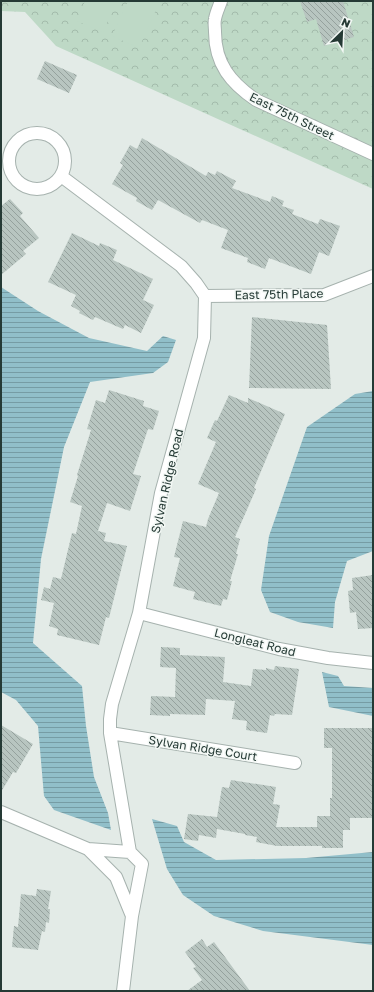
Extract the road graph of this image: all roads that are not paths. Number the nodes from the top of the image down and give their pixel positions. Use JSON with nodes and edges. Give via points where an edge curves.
{"nodes":[{"id":1,"x":220,"y":1,"type":"edge"},
{"id":2,"x":373,"y":154,"type":"edge"},
{"id":3,"x":61,"y":176,"type":"junction"},
{"id":4,"x":373,"y":276,"type":"edge"},
{"id":5,"x":206,"y":296,"type":"junction"},
{"id":6,"x":139,"y":613,"type":"junction"},
{"id":7,"x":373,"y":663,"type":"edge"},
{"id":8,"x":110,"y":733,"type":"junction"},
{"id":9,"x":295,"y":763,"type":"dead end"},
{"id":10,"x":1,"y":812,"type":"edge"},
{"id":11,"x":88,"y":849,"type":"junction"},
{"id":12,"x":130,"y":852,"type":"junction"},
{"id":13,"x":132,"y":916,"type":"junction"},
{"id":14,"x":123,"y":991,"type":"edge"}],
"edges":[{"from":1,"to":2,"type":"street","name":"East 75th Street","via":[[215,20],[215,44],[221,64],[242,91],[256,100]]},
{"from":3,"to":3,"type":"street","via":[[65,165],[64,154],[60,144],[52,137],[30,134],[20,139],[13,147],[10,168],[15,178],[23,185],[33,189],[44,188],[54,184]]},
{"from":3,"to":5,"type":"street","via":[[181,266]]},
{"from":4,"to":5,"type":"street","name":"East 75th Place","via":[[324,295]]},
{"from":5,"to":6,"type":"street","name":"Sylvan Ridge Road","via":[[204,338],[161,493]]},
{"from":6,"to":7,"type":"street","name":"Longleat Road","via":[[279,649]]},
{"from":6,"to":8,"type":"street","name":"Sylvan Ridge Road","via":[[114,693]]},
{"from":8,"to":9,"type":"street","name":"Sylvan Ridge Court"},
{"from":8,"to":12,"type":"street","name":"Sylvan Ridge Road"},
{"from":10,"to":11,"type":"street"},
{"from":11,"to":12,"type":"street"},
{"from":11,"to":13,"type":"street","via":[[116,877]]},
{"from":12,"to":13,"type":"street","name":"Sylvan Ridge Road","via":[[142,864]]},
{"from":13,"to":14,"type":"street","name":"Sylvan Ridge Road"}]}
